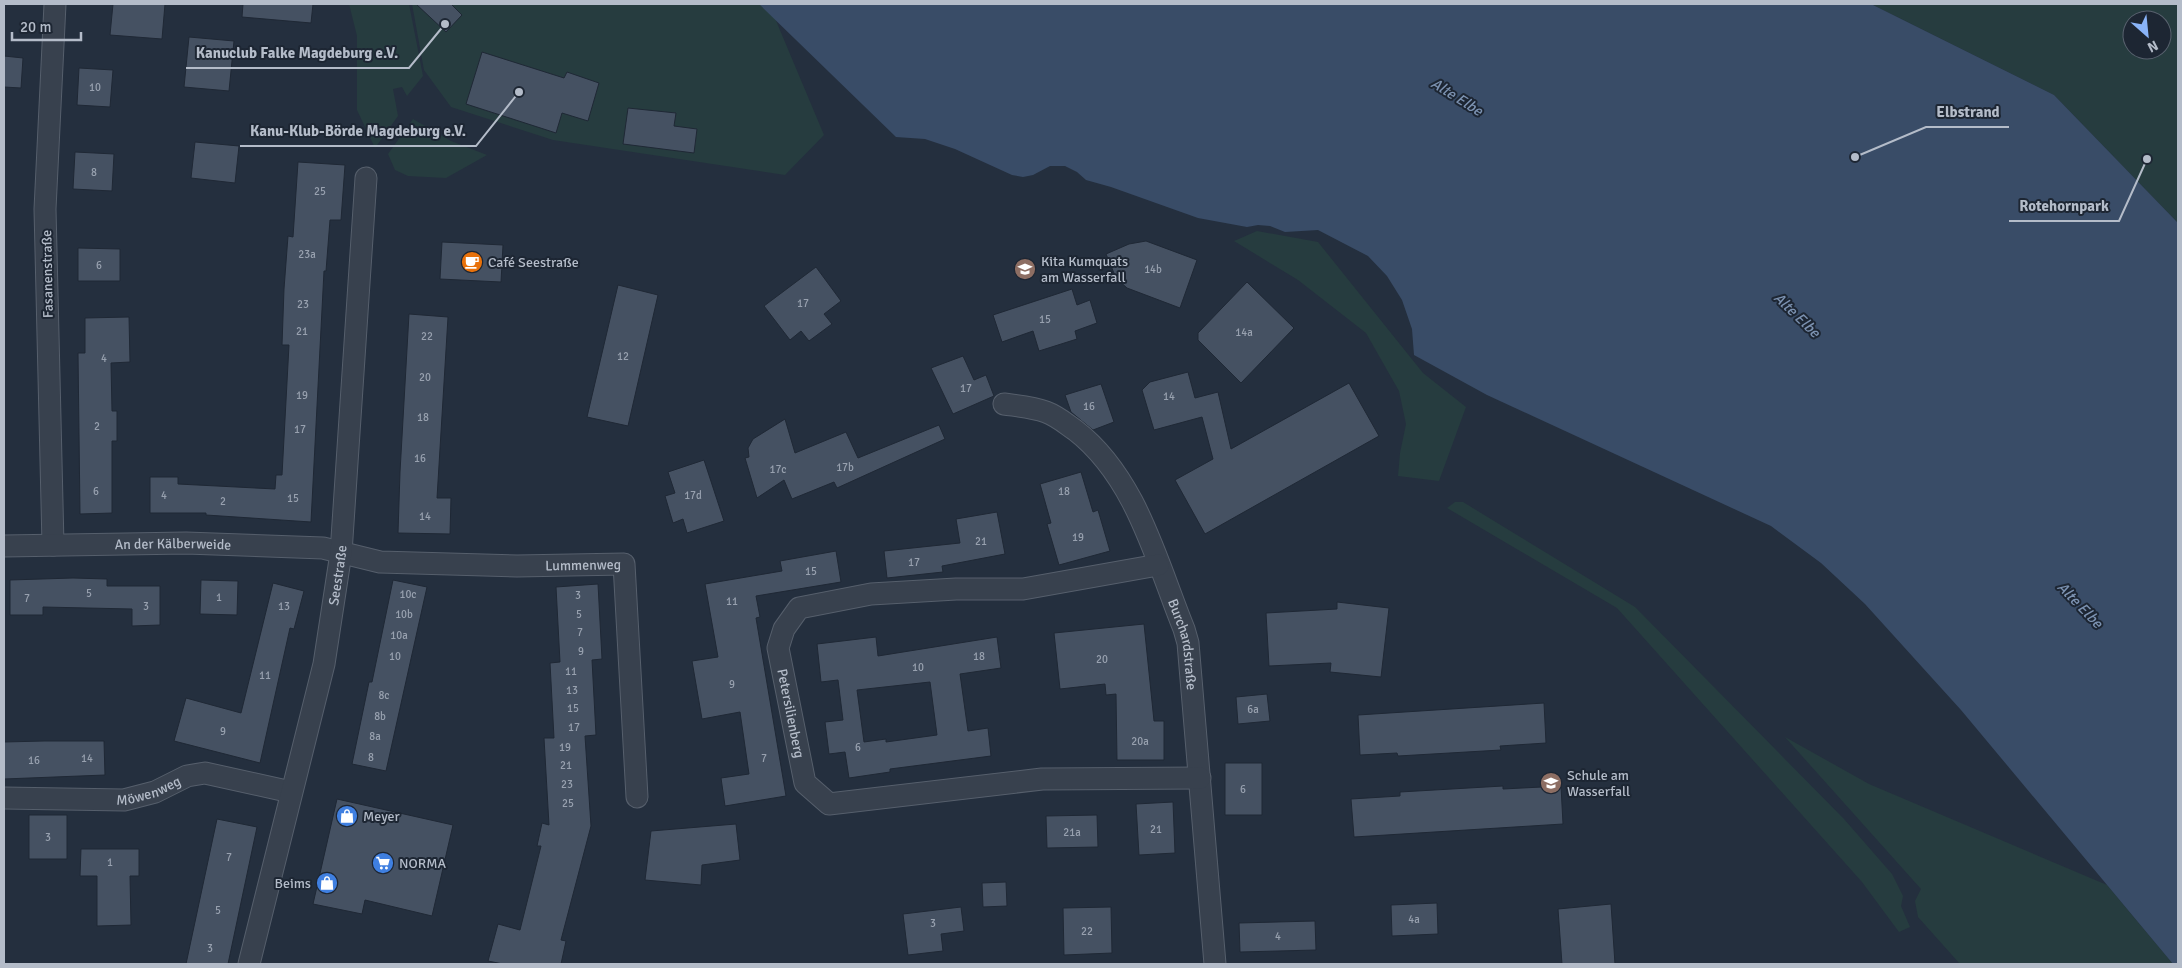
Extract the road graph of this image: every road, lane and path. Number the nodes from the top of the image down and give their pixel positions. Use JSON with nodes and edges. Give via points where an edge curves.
{"nodes":[{"id":1,"x":54,"y":4,"type":"edge"},
{"id":2,"x":366,"y":178,"type":"dead end"},
{"id":3,"x":1004,"y":404,"type":"dead end"},
{"id":4,"x":53,"y":545,"type":"junction"},
{"id":5,"x":4,"y":546,"type":"edge"},
{"id":6,"x":341,"y":554,"type":"junction"},
{"id":7,"x":1158,"y":565,"type":"junction"},
{"id":8,"x":1200,"y":778,"type":"junction"},
{"id":9,"x":291,"y":792,"type":"junction"},
{"id":10,"x":637,"y":797,"type":"dead end"},
{"id":11,"x":4,"y":798,"type":"edge"},
{"id":12,"x":249,"y":964,"type":"edge"},
{"id":13,"x":1215,"y":964,"type":"edge"}],
"edges":[{"from":1,"to":4,"type":"street","name":"Fasanenstraße","via":[[46,209]]},
{"from":2,"to":6,"type":"street","name":"Seestraße"},
{"from":3,"to":7,"type":"street","name":"Burchardstraße","via":[[1057,417],[1096,447],[1122,482]]},
{"from":4,"to":5,"type":"street","name":"An der Kälberweide"},
{"from":4,"to":6,"type":"street","name":"An der Kälberweide","via":[[186,543],[323,548]]},
{"from":6,"to":9,"type":"street","name":"Seestraße","via":[[324,664]]},
{"from":6,"to":10,"type":"street","name":"Lummenweg","via":[[390,562],[517,566],[624,564]]},
{"from":7,"to":8,"type":"street","name":"Burchardstraße","via":[[1188,643]]},
{"from":7,"to":8,"type":"street","name":"Petersilienberg","via":[[1023,589],[872,594],[799,608],[784,629],[778,648],[805,783],[830,804],[1042,779]]},
{"from":8,"to":13,"type":"street","name":"Burchardstraße"},
{"from":9,"to":11,"type":"street","name":"Möwenweg","via":[[205,773],[187,776],[155,792],[124,800]]},
{"from":9,"to":12,"type":"street","name":"Seestraße"}]}
